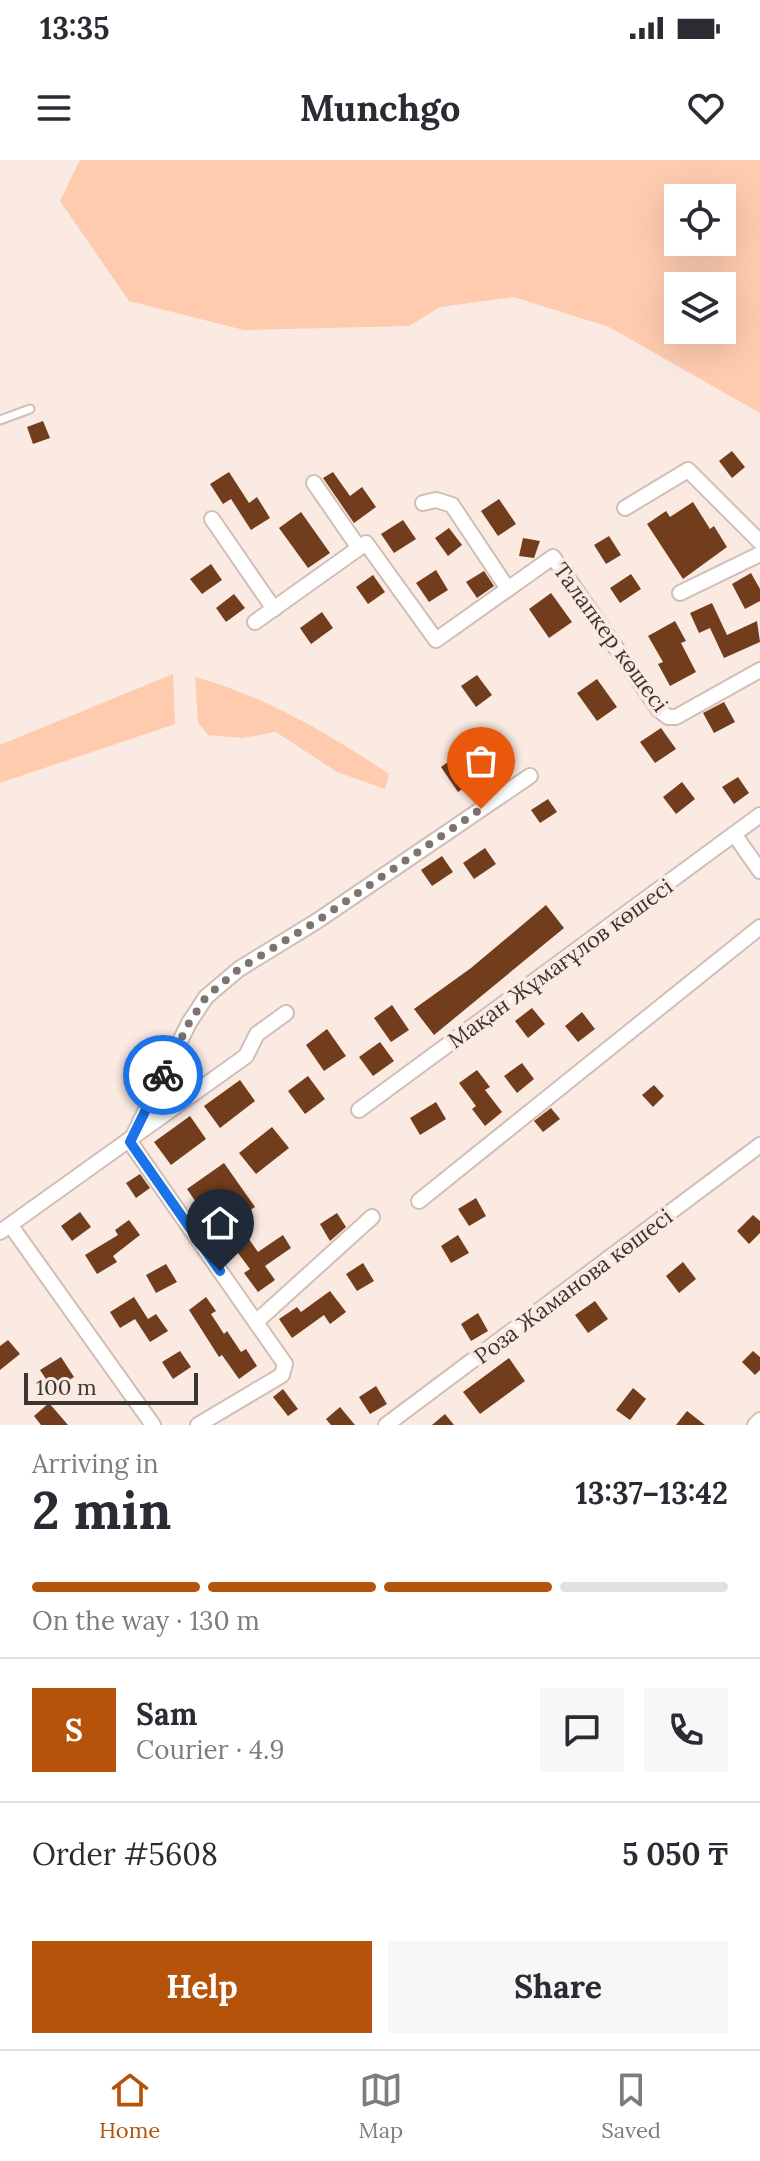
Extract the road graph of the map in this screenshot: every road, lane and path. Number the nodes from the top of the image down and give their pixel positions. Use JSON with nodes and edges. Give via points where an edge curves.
{"nodes":[{"id":1,"x":30,"y":409,"type":"dead end"},
{"id":2,"x":0,"y":420,"type":"edge"},
{"id":3,"x":314,"y":483,"type":"dead end"},
{"id":4,"x":423,"y":503,"type":"dead end"},
{"id":5,"x":625,"y":508,"type":"dead end"},
{"id":6,"x":212,"y":519,"type":"dead end"},
{"id":7,"x":760,"y":542,"type":"edge"},
{"id":8,"x":359,"y":548,"type":"junction"},
{"id":9,"x":760,"y":554,"type":"edge"},
{"id":10,"x":508,"y":589,"type":"junction"},
{"id":11,"x":680,"y":593,"type":"dead end"},
{"id":12,"x":274,"y":609,"type":"junction"},
{"id":13,"x":255,"y":622,"type":"dead end"},
{"id":14,"x":760,"y":670,"type":"edge"},
{"id":15,"x":530,"y":776,"type":"dead end"},
{"id":16,"x":760,"y":815,"type":"edge"},
{"id":17,"x":734,"y":834,"type":"junction"},
{"id":18,"x":760,"y":871,"type":"edge"},
{"id":19,"x":760,"y":927,"type":"edge"},
{"id":20,"x":286,"y":1013,"type":"dead end"},
{"id":21,"x":359,"y":1110,"type":"dead end"},
{"id":22,"x":130,"y":1142,"type":"junction"},
{"id":23,"x":760,"y":1145,"type":"edge"},
{"id":24,"x":419,"y":1201,"type":"dead end"},
{"id":25,"x":372,"y":1217,"type":"dead end"},
{"id":26,"x":6,"y":1229,"type":"edge"},
{"id":27,"x":256,"y":1322,"type":"junction"},
{"id":28,"x":760,"y":1420,"type":"edge"},
{"id":29,"x":153,"y":1425,"type":"edge"},
{"id":30,"x":198,"y":1425,"type":"edge"},
{"id":31,"x":386,"y":1425,"type":"edge"},
{"id":32,"x":755,"y":1425,"type":"edge"}],
"edges":[{"from":1,"to":2,"type":"lane"},
{"from":3,"to":8,"type":"street","name":"Талапкер көшесі"},
{"from":4,"to":10,"type":"street","via":[[452,505]]},
{"from":5,"to":7,"type":"street","via":[[688,470]]},
{"from":6,"to":12,"type":"street"},
{"from":8,"to":10,"type":"street","name":"Талапкер көшесі","via":[[366,543],[372,548],[436,640]]},
{"from":8,"to":12,"type":"street"},
{"from":9,"to":11,"type":"street"},
{"from":10,"to":14,"type":"street","name":"Талапкер көшесі","via":[[553,557],[668,717]]},
{"from":12,"to":13,"type":"street"},
{"from":15,"to":22,"type":"street","via":[[239,969],[206,997]]},
{"from":16,"to":17,"type":"street","name":"Мақан Жұмағұлов көшесі"},
{"from":17,"to":18,"type":"street"},
{"from":17,"to":21,"type":"street","name":"Мақан Жұмағұлов көшесі"},
{"from":19,"to":24,"type":"street"},
{"from":20,"to":22,"type":"street","via":[[257,1034],[246,1056]]},
{"from":22,"to":26,"type":"street"},
{"from":22,"to":27,"type":"street"},
{"from":23,"to":31,"type":"street","name":"Роза Жаманова көшесі"},
{"from":25,"to":27,"type":"street"},
{"from":26,"to":29,"type":"street"},
{"from":27,"to":30,"type":"street","via":[[285,1364],[282,1375]]},
{"from":28,"to":32,"type":"street"}]}
